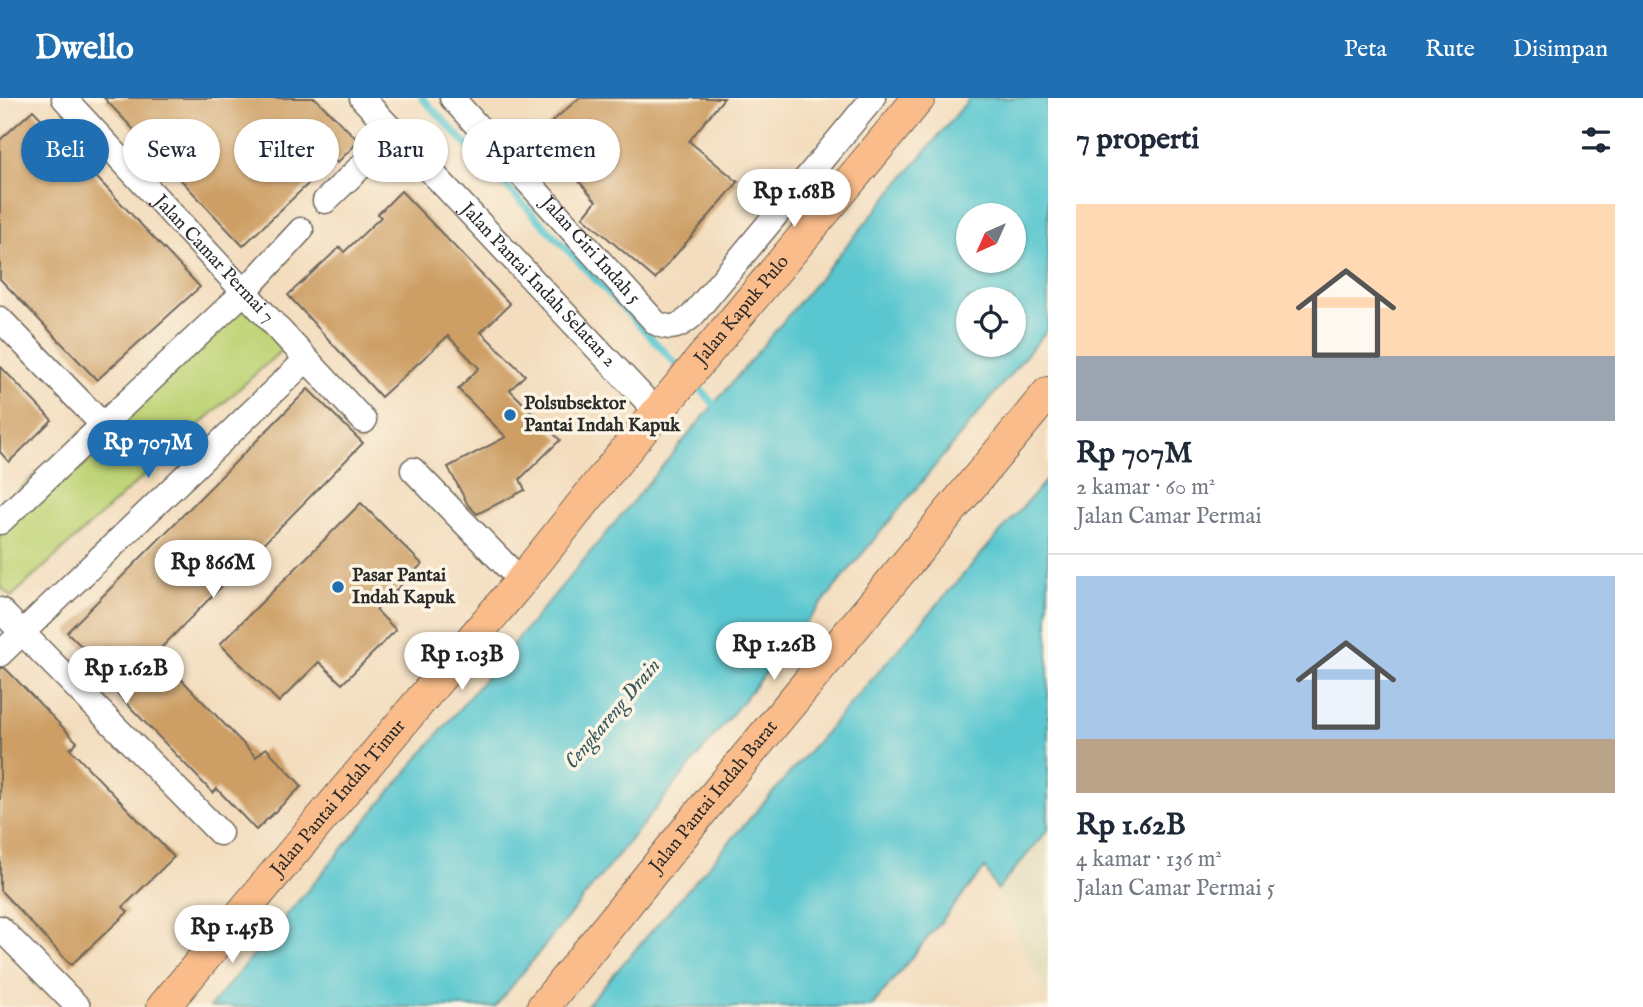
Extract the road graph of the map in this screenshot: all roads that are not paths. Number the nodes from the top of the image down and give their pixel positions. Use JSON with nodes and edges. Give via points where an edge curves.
{"nodes":[{"id":1,"x":64,"y":98,"type":"edge"},
{"id":2,"x":362,"y":98,"type":"edge"},
{"id":3,"x":452,"y":98,"type":"edge"},
{"id":4,"x":873,"y":98,"type":"edge"},
{"id":5,"x":919,"y":98,"type":"edge"},
{"id":6,"x":381,"y":119,"type":"edge"},
{"id":7,"x":353,"y":174,"type":"edge"},
{"id":8,"x":448,"y":182,"type":"edge"},
{"id":9,"x":325,"y":201,"type":"dead end"},
{"id":10,"x":301,"y":230,"type":"dead end"},
{"id":11,"x":244,"y":292,"type":"junction"},
{"id":12,"x":0,"y":319,"type":"edge"},
{"id":13,"x":306,"y":360,"type":"junction"},
{"id":14,"x":676,"y":389,"type":"junction"},
{"id":15,"x":1048,"y":393,"type":"edge"},
{"id":16,"x":364,"y":421,"type":"dead end"},
{"id":17,"x":103,"y":425,"type":"junction"},
{"id":18,"x":619,"y":458,"type":"joint"},
{"id":19,"x":413,"y":470,"type":"dead end"},
{"id":20,"x":0,"y":522,"type":"edge"},
{"id":21,"x":521,"y":581,"type":"junction"},
{"id":22,"x":0,"y":610,"type":"edge"},
{"id":23,"x":20,"y":633,"type":"junction"},
{"id":24,"x":0,"y":654,"type":"edge"},
{"id":25,"x":220,"y":833,"type":"dead end"},
{"id":26,"x":0,"y":928,"type":"edge"},
{"id":27,"x":78,"y":1007,"type":"edge"},
{"id":28,"x":163,"y":1007,"type":"edge"},
{"id":29,"x":543,"y":1007,"type":"edge"}],
"edges":[{"from":1,"to":11,"type":"street","name":"Jalan Camar Permai 7"},
{"from":2,"to":6,"type":"street","name":"Jalan Pantai Indah Selatan 2"},
{"from":3,"to":4,"type":"street","name":"Jalan Giri Indah 5","via":[[656,323],[666,328],[680,326],[692,316]]},
{"from":5,"to":14,"type":"main road","name":"Jalan Kapuk Pulo"},
{"from":7,"to":9,"type":"street"},
{"from":8,"to":14,"type":"street","name":"Jalan Pantai Indah Selatan 2"},
{"from":10,"to":11,"type":"street"},
{"from":11,"to":13,"type":"street","name":"Jalan Camar Permai 7"},
{"from":11,"to":17,"type":"street"},
{"from":12,"to":17,"type":"street"},
{"from":13,"to":16,"type":"street","name":"Jalan Camar Permai 7"},
{"from":13,"to":23,"type":"street"},
{"from":14,"to":18,"type":"main road","name":"Jalan Kapuk Pulo"},
{"from":15,"to":29,"type":"main road","name":"Jalan Pantai Indah Barat"},
{"from":17,"to":20,"type":"street"},
{"from":18,"to":21,"type":"main road","name":"Jalan Pantai Indah Timur"},
{"from":19,"to":21,"type":"street"},
{"from":21,"to":28,"type":"main road","name":"Jalan Pantai Indah Timur"},
{"from":22,"to":23,"type":"street"},
{"from":23,"to":24,"type":"street"},
{"from":23,"to":25,"type":"street"},
{"from":26,"to":27,"type":"street"}]}
